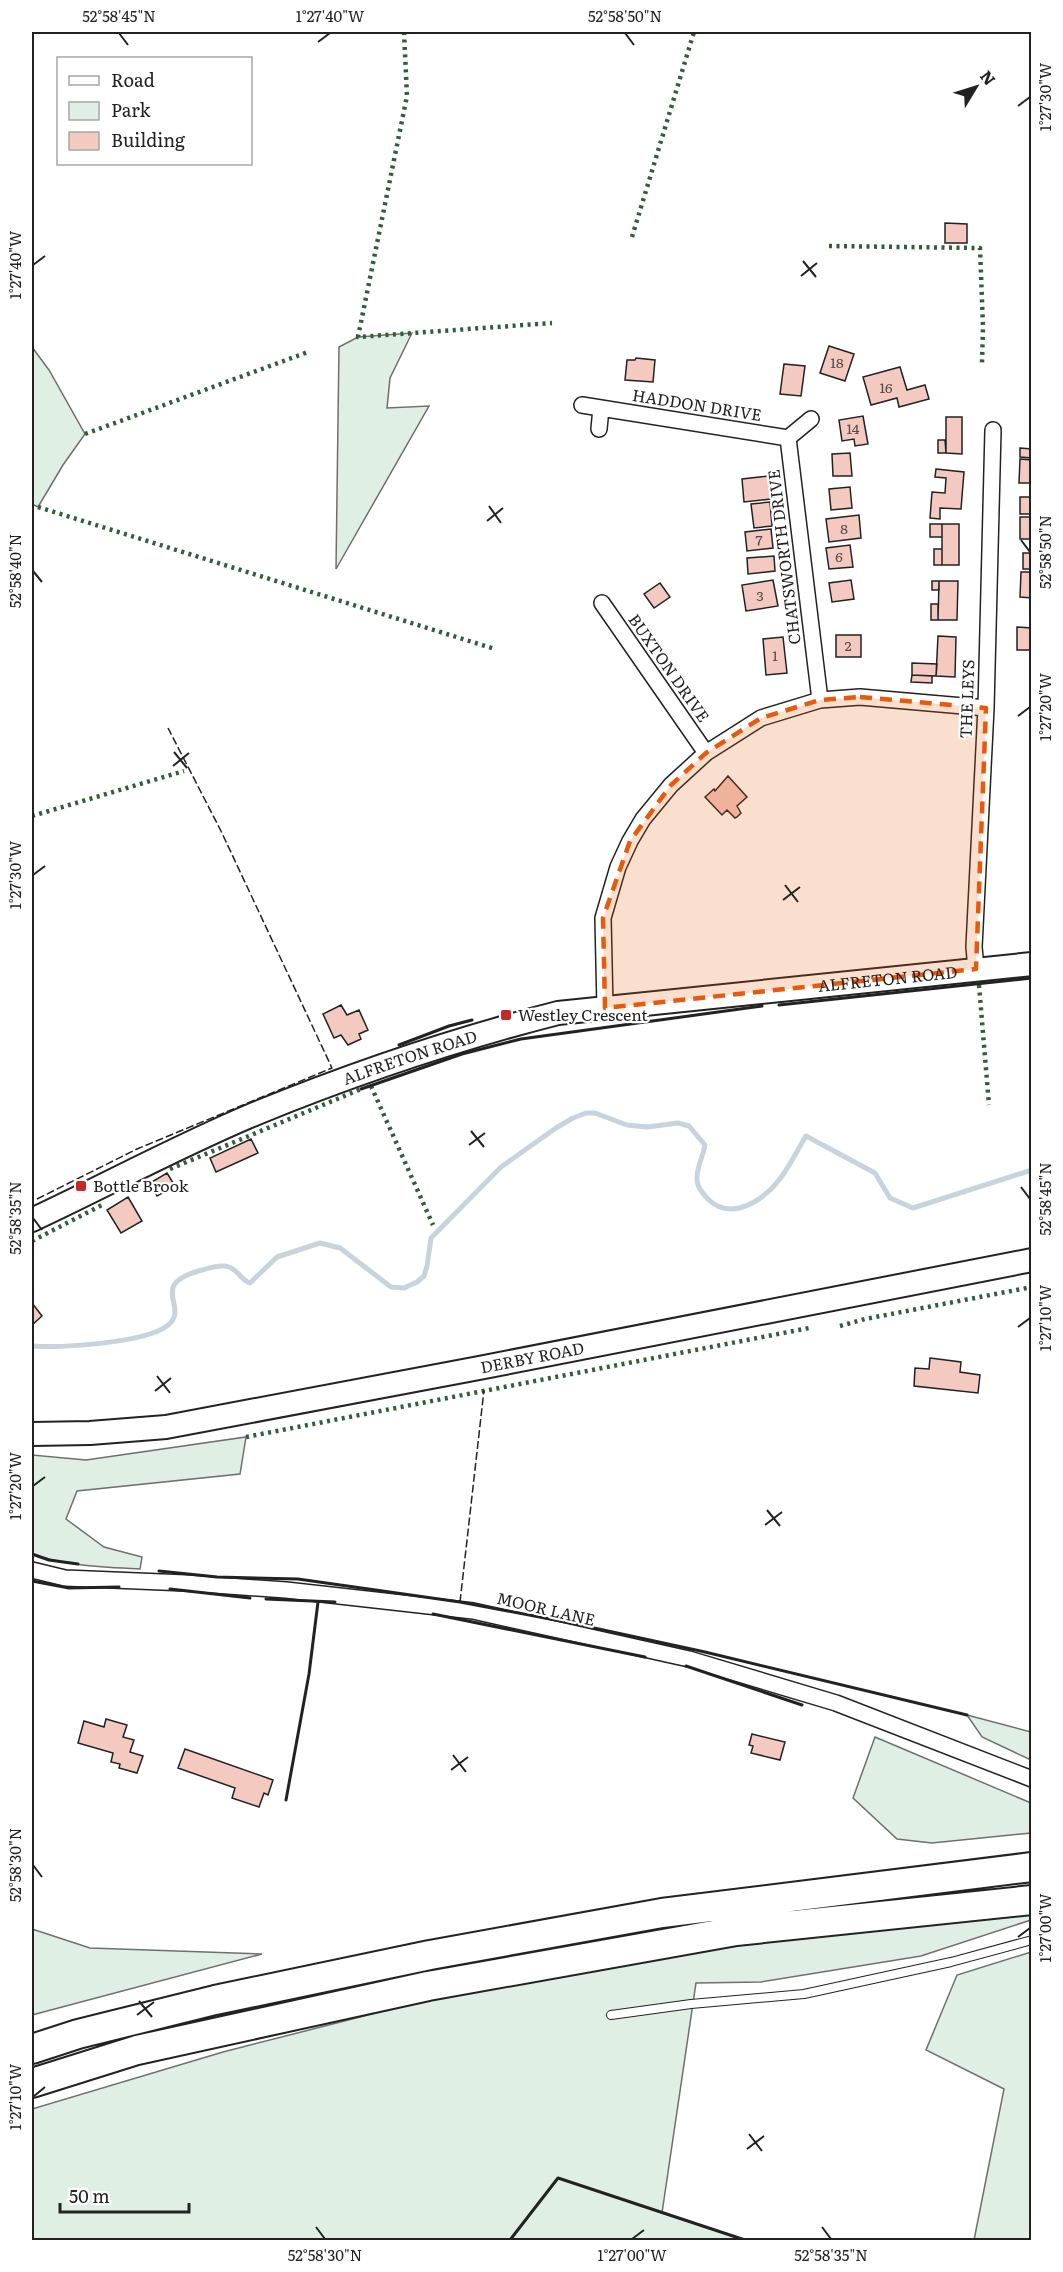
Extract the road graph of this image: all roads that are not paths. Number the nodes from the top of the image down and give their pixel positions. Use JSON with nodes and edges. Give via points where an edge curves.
{"nodes":[{"id":1,"x":582,"y":405,"type":"dead end"},
{"id":2,"x":601,"y":408,"type":"junction"},
{"id":3,"x":811,"y":419,"type":"dead end"},
{"id":4,"x":600,"y":429,"type":"dead end"},
{"id":5,"x":993,"y":430,"type":"dead end"},
{"id":6,"x":788,"y":438,"type":"junction"},
{"id":7,"x":602,"y":603,"type":"dead end"},
{"id":8,"x":820,"y":700,"type":"junction"},
{"id":9,"x":986,"y":708,"type":"junction"},
{"id":10,"x":706,"y":753,"type":"junction"},
{"id":11,"x":1032,"y":964,"type":"edge"},
{"id":12,"x":976,"y":969,"type":"junction"},
{"id":13,"x":605,"y":1008,"type":"junction"},
{"id":14,"x":32,"y":1220,"type":"edge"},
{"id":15,"x":1032,"y":1260,"type":"edge"},
{"id":16,"x":32,"y":1434,"type":"edge"},
{"id":17,"x":32,"y":1570,"type":"edge"},
{"id":18,"x":1032,"y":1779,"type":"edge"},
{"id":19,"x":1032,"y":1867,"type":"edge"},
{"id":20,"x":1032,"y":1900,"type":"edge"},
{"id":21,"x":1032,"y":1940,"type":"edge"},
{"id":22,"x":611,"y":2015,"type":"dead end"},
{"id":23,"x":32,"y":2049,"type":"edge"},
{"id":24,"x":32,"y":2083,"type":"edge"}],
"edges":[{"from":1,"to":2,"type":"street","name":"HADDON DRIVE"},
{"from":2,"to":4,"type":"street"},
{"from":2,"to":6,"type":"street","name":"HADDON DRIVE"},
{"from":3,"to":6,"type":"street"},
{"from":5,"to":9,"type":"street","name":"THE LEYS"},
{"from":6,"to":8,"type":"street","name":"CHATSWORTH DRIVE"},
{"from":7,"to":10,"type":"street","name":"BUXTON DRIVE"},
{"from":8,"to":9,"type":"street","via":[[860,698]]},
{"from":8,"to":10,"type":"street","via":[[761,718]]},
{"from":9,"to":12,"type":"street","name":"THE LEYS"},
{"from":10,"to":13,"type":"street","via":[[671,785],[643,819],[618,867],[603,918]]},
{"from":11,"to":12,"type":"street","name":"ALFRETON ROAD"},
{"from":12,"to":13,"type":"street","name":"ALFRETON ROAD"},
{"from":13,"to":14,"type":"street","name":"ALFRETON ROAD","via":[[558,1013],[499,1028],[346,1080],[257,1113]]},
{"from":15,"to":16,"type":"street","name":"DERBY ROAD","via":[[166,1427]]},
{"from":17,"to":18,"type":"street","name":"MOOR LANE","via":[[65,1578],[286,1590],[473,1611],[689,1659],[836,1703]]},
{"from":19,"to":23,"type":"highway","via":[[662,1913],[429,1955],[215,2000]]},
{"from":20,"to":24,"type":"highway","via":[[736,1931],[428,1986],[136,2050]]},
{"from":21,"to":22,"type":"lane","via":[[804,1994]]}]}
